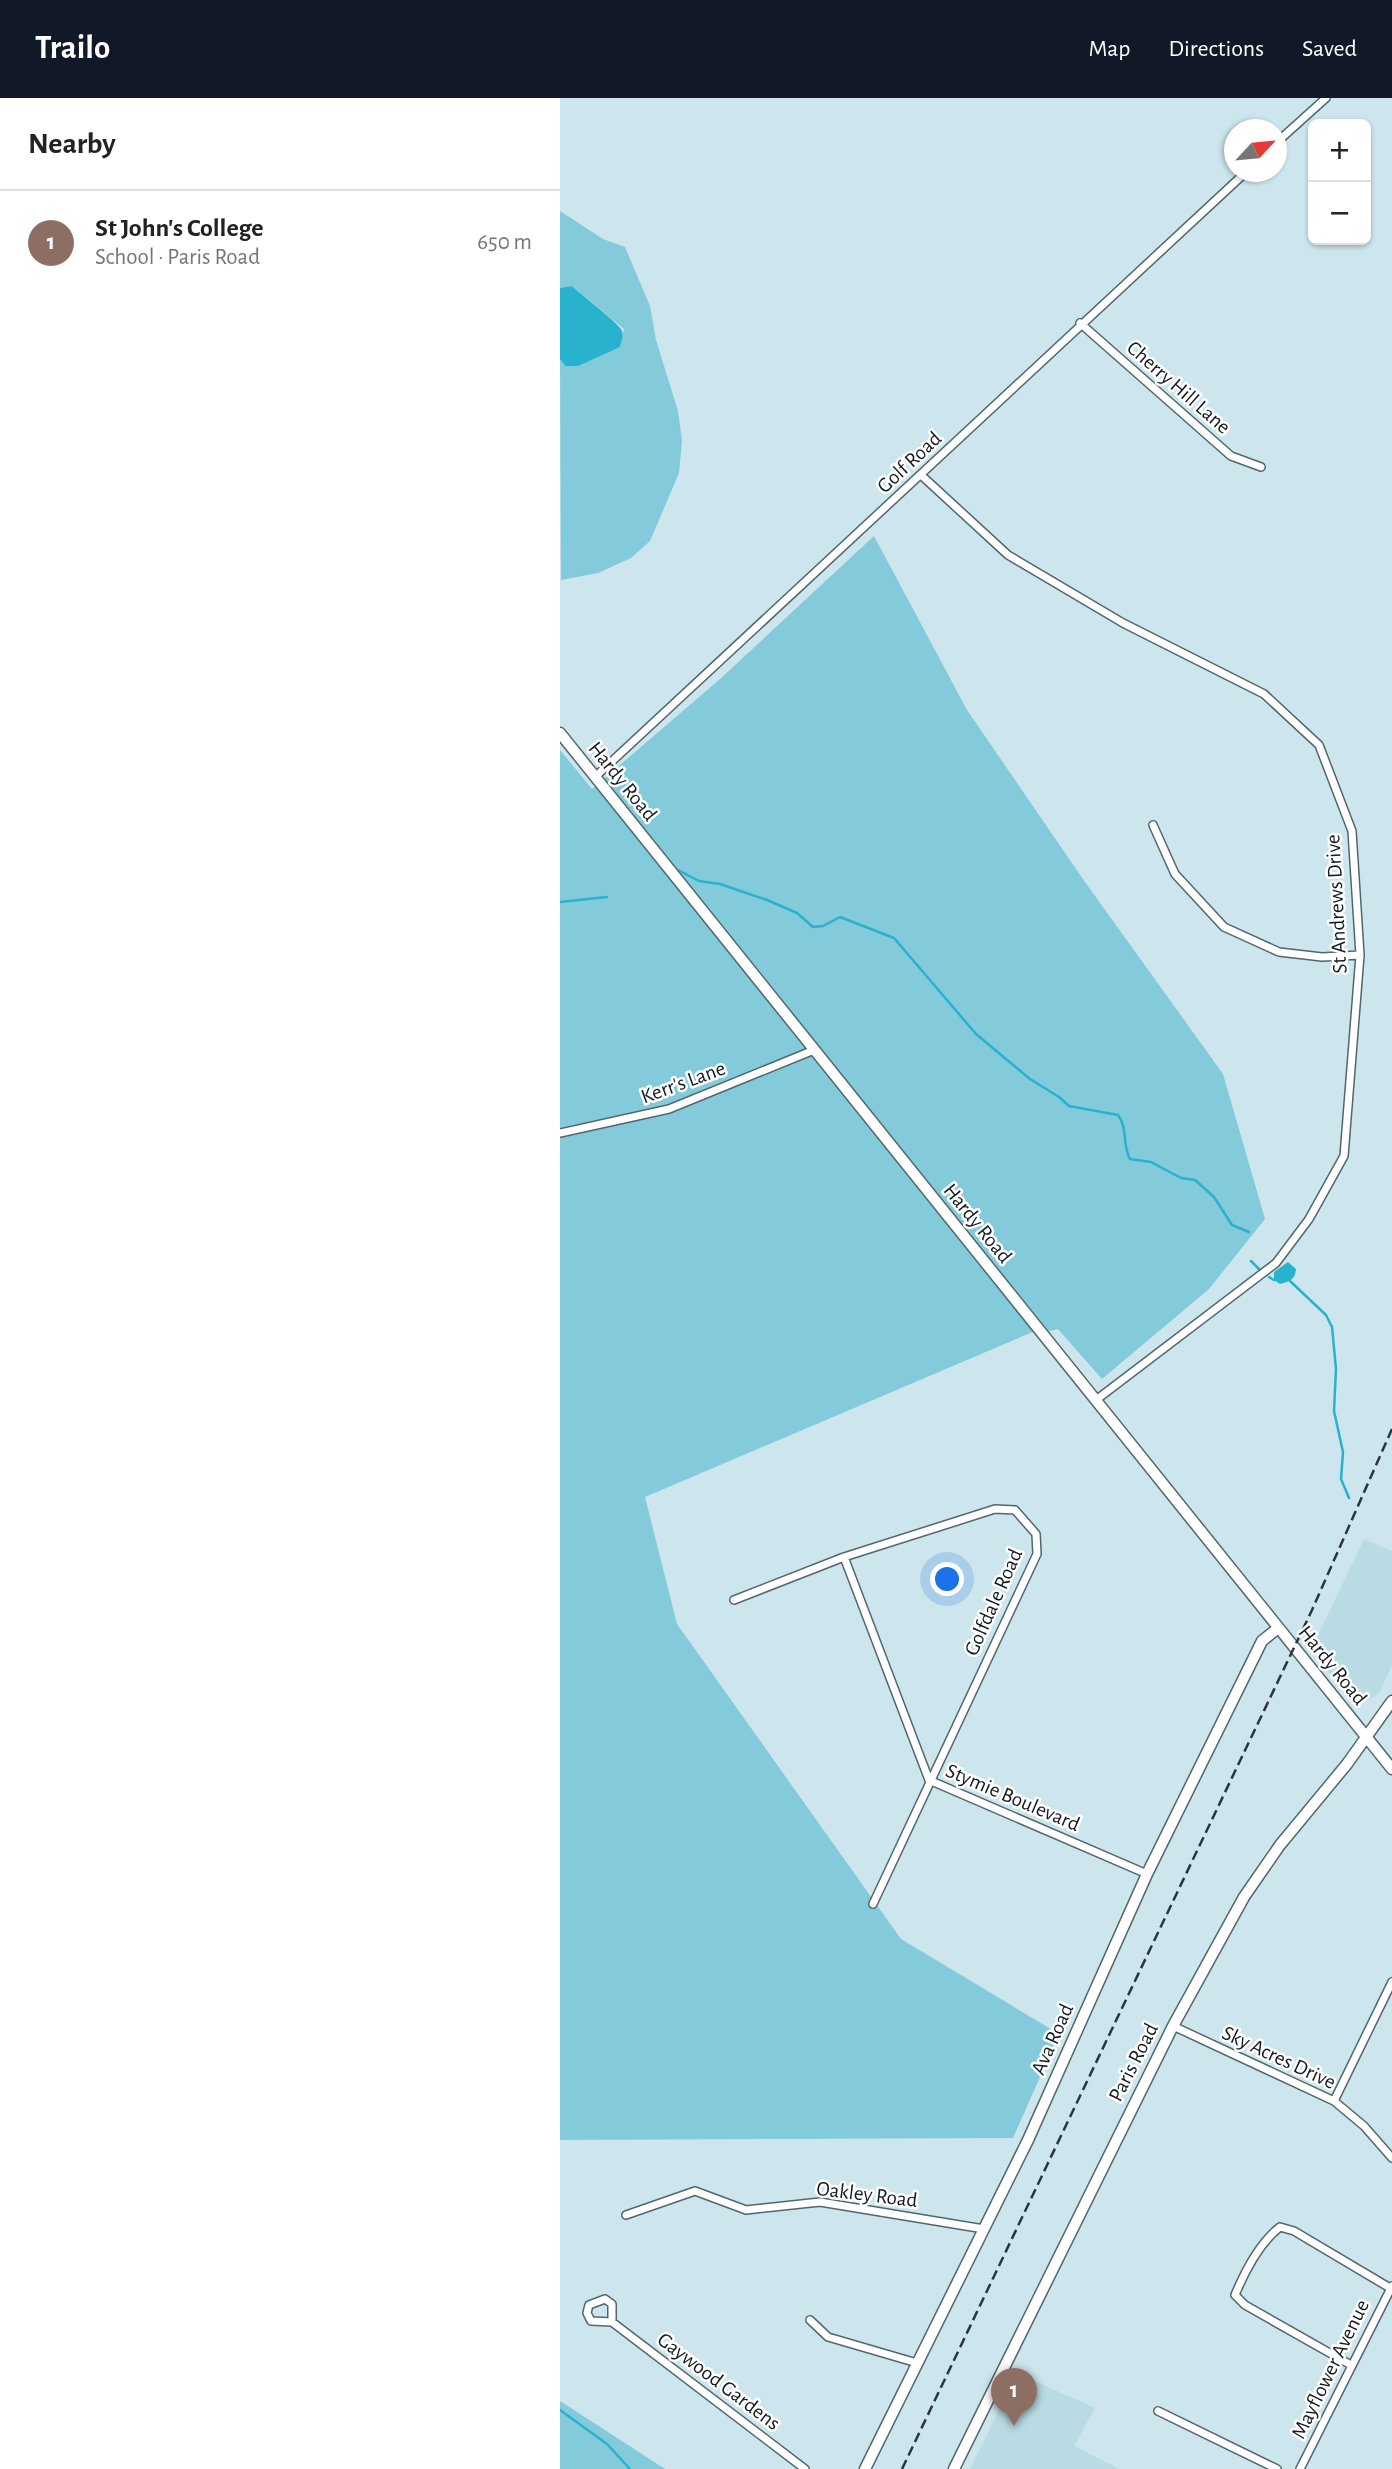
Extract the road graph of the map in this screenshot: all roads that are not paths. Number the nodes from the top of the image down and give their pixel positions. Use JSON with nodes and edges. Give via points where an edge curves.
{"nodes":[{"id":1,"x":1326,"y":98,"type":"edge"},
{"id":2,"x":1287,"y":134,"type":"edge"},
{"id":3,"x":1235,"y":182,"type":"edge"},
{"id":4,"x":1080,"y":323,"type":"junction"},
{"id":5,"x":1261,"y":467,"type":"dead end"},
{"id":6,"x":921,"y":475,"type":"junction"},
{"id":7,"x":560,"y":733,"type":"edge"},
{"id":8,"x":595,"y":777,"type":"junction"},
{"id":9,"x":1153,"y":825,"type":"dead end"},
{"id":10,"x":1360,"y":955,"type":"junction"},
{"id":11,"x":814,"y":1050,"type":"junction"},
{"id":12,"x":560,"y":1133,"type":"edge"},
{"id":13,"x":1096,"y":1400,"type":"junction"},
{"id":14,"x":844,"y":1557,"type":"junction"},
{"id":15,"x":733,"y":1600,"type":"dead end"},
{"id":16,"x":1278,"y":1628,"type":"junction"},
{"id":17,"x":1392,"y":1701,"type":"edge"},
{"id":18,"x":1367,"y":1737,"type":"junction"},
{"id":19,"x":1392,"y":1769,"type":"edge"},
{"id":20,"x":929,"y":1780,"type":"junction"},
{"id":21,"x":1147,"y":1874,"type":"junction"},
{"id":22,"x":873,"y":1905,"type":"dead end"},
{"id":23,"x":1392,"y":1982,"type":"edge"},
{"id":24,"x":1384,"y":1995,"type":"junction"},
{"id":25,"x":1392,"y":2000,"type":"edge"},
{"id":26,"x":1173,"y":2026,"type":"junction"},
{"id":27,"x":1334,"y":2101,"type":"junction"},
{"id":28,"x":1392,"y":2158,"type":"edge"},
{"id":29,"x":626,"y":2215,"type":"dead end"},
{"id":30,"x":984,"y":2229,"type":"junction"},
{"id":31,"x":1391,"y":2287,"type":"edge"},
{"id":32,"x":810,"y":2320,"type":"dead end"},
{"id":33,"x":612,"y":2322,"type":"dead end"},
{"id":34,"x":917,"y":2363,"type":"junction"},
{"id":35,"x":1351,"y":2365,"type":"junction"},
{"id":36,"x":1158,"y":2411,"type":"dead end"},
{"id":37,"x":804,"y":2469,"type":"edge"},
{"id":38,"x":865,"y":2469,"type":"edge"},
{"id":39,"x":954,"y":2469,"type":"edge"},
{"id":40,"x":1277,"y":2469,"type":"edge"},
{"id":41,"x":1300,"y":2469,"type":"edge"}],
"edges":[{"from":1,"to":2,"type":"street"},
{"from":3,"to":4,"type":"street","name":"Golf Road"},
{"from":4,"to":5,"type":"street","name":"Cherry Hill Lane","via":[[1231,456]]},
{"from":4,"to":6,"type":"street","name":"Golf Road"},
{"from":6,"to":8,"type":"street","name":"Golf Road"},
{"from":6,"to":10,"type":"street","name":"St Andrews Drive","via":[[1008,555],[1123,623],[1265,694],[1319,745],[1352,831]]},
{"from":7,"to":8,"type":"main road","name":"Hardy Road"},
{"from":8,"to":11,"type":"main road","name":"Hardy Road"},
{"from":9,"to":10,"type":"street","via":[[1175,874],[1224,927],[1279,952]]},
{"from":10,"to":13,"type":"street","name":"St Andrews Drive","via":[[1345,1156],[1309,1219],[1276,1263]]},
{"from":11,"to":12,"type":"street","name":"Kerr's Lane","via":[[669,1109]]},
{"from":11,"to":13,"type":"main road","name":"Hardy Road"},
{"from":13,"to":16,"type":"main road","name":"Hardy Road"},
{"from":14,"to":15,"type":"street","name":"Golfdale Road"},
{"from":14,"to":20,"type":"street","name":"Stymie Boulevard"},
{"from":14,"to":20,"type":"street","name":"Golfdale Road","via":[[995,1510],[1015,1510],[1036,1534],[1037,1554]]},
{"from":16,"to":18,"type":"main road","name":"Hardy Road"},
{"from":16,"to":21,"type":"main road","name":"Ava Road","via":[[1262,1641]]},
{"from":17,"to":18,"type":"main road","name":"Paris Road"},
{"from":18,"to":19,"type":"main road","name":"Hardy Road"},
{"from":18,"to":26,"type":"main road","name":"Paris Road","via":[[1244,1897]]},
{"from":20,"to":21,"type":"street","name":"Stymie Boulevard"},
{"from":20,"to":22,"type":"street","name":"Golfdale Road"},
{"from":21,"to":30,"type":"main road","name":"Ava Road"},
{"from":23,"to":24,"type":"street"},
{"from":24,"to":25,"type":"street"},
{"from":24,"to":27,"type":"street"},
{"from":26,"to":27,"type":"street","name":"Sky Acres Drive"},
{"from":26,"to":39,"type":"main road","name":"Paris Road"},
{"from":27,"to":28,"type":"street","name":"Sky Acres Drive"},
{"from":29,"to":30,"type":"street","name":"Oakley Road","via":[[695,2191],[746,2210],[820,2202]]},
{"from":30,"to":34,"type":"main road","name":"Ava Road"},
{"from":31,"to":35,"type":"street","name":"Mayflower Avenue"},
{"from":31,"to":35,"type":"street","via":[[1280,2227],[1268,2237],[1240,2284],[1235,2295],[1245,2305]]},
{"from":32,"to":34,"type":"street","via":[[828,2337]]},
{"from":33,"to":37,"type":"street","name":"Gaywood Gardens"},
{"from":34,"to":38,"type":"main road","name":"Ava Road"},
{"from":35,"to":41,"type":"street","name":"Mayflower Avenue"},
{"from":36,"to":40,"type":"street"}]}
